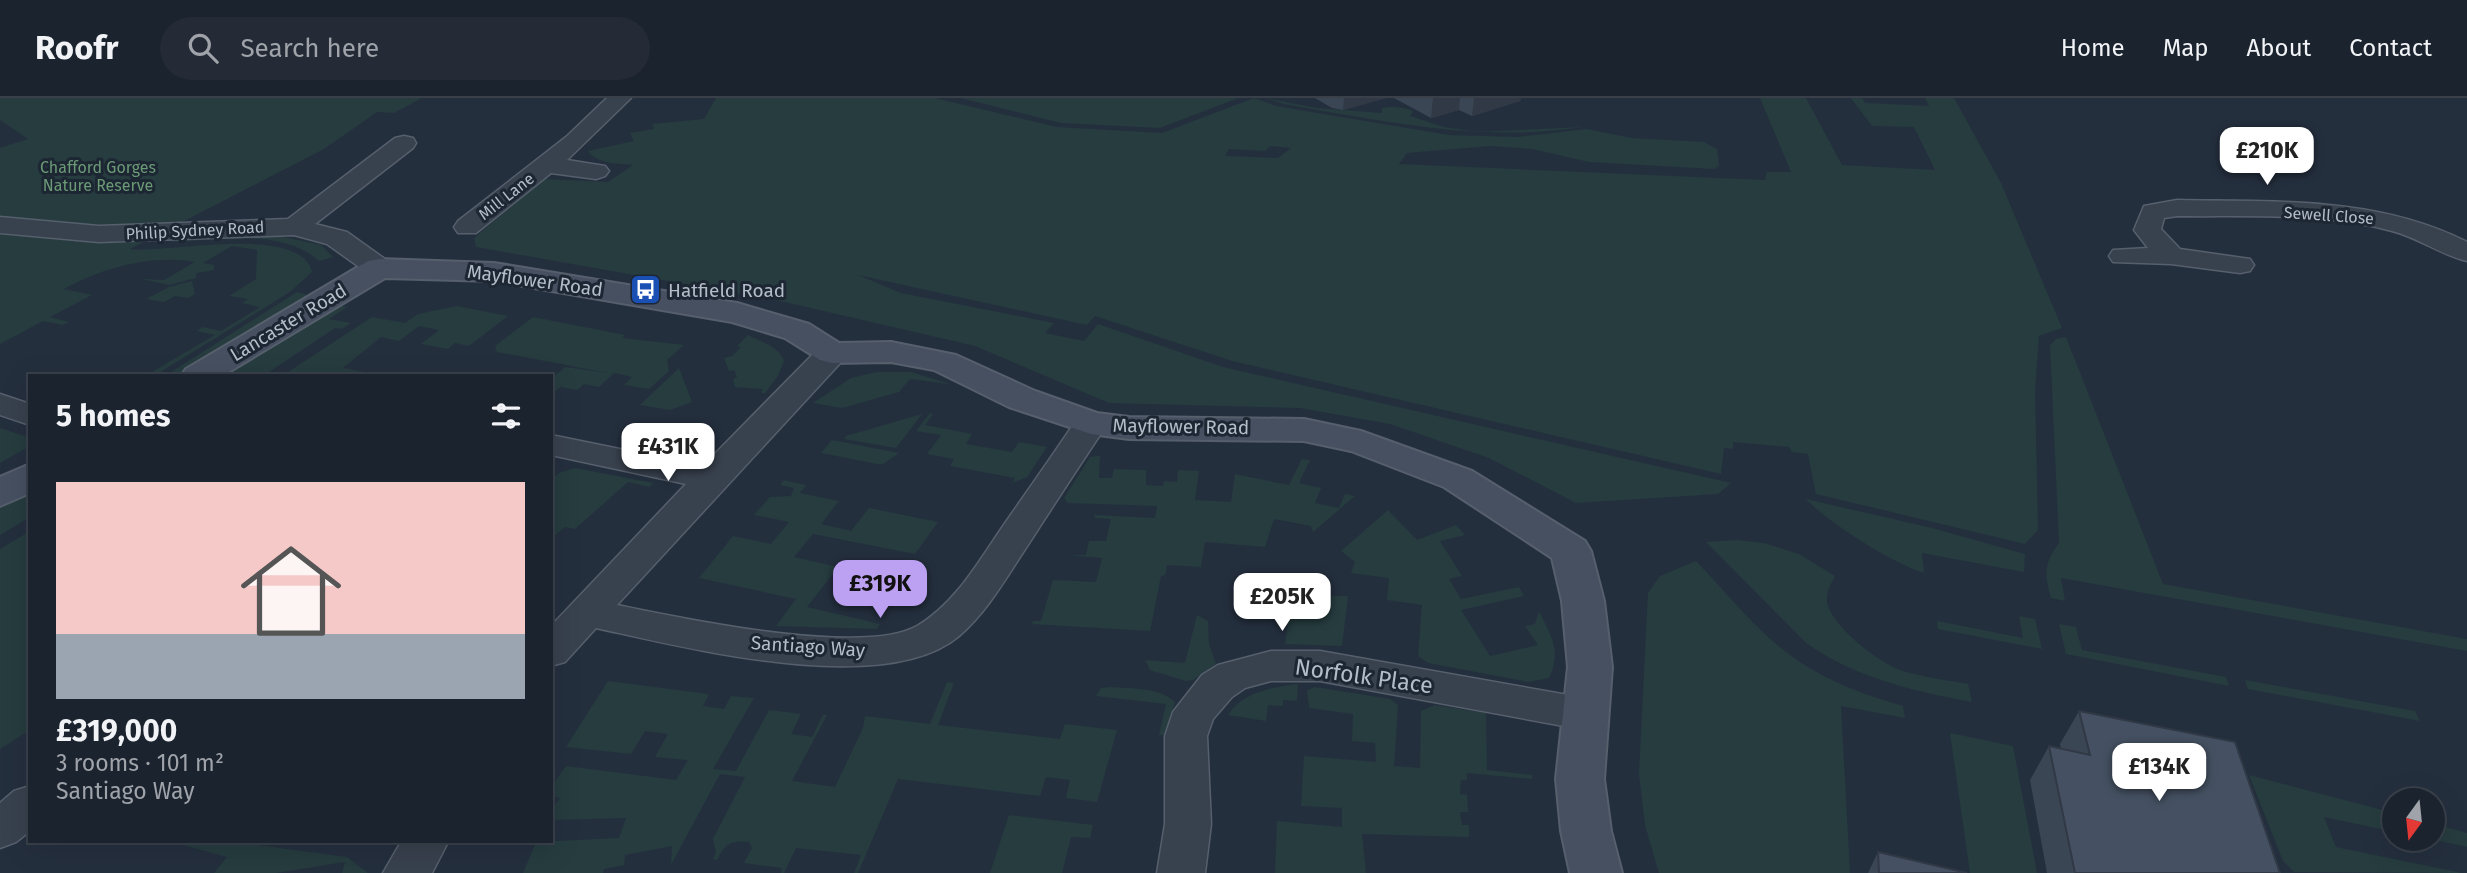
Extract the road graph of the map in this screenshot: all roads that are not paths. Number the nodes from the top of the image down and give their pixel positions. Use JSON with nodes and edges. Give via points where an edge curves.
{"nodes":[{"id":1,"x":620,"y":98,"type":"edge"},
{"id":2,"x":404,"y":143,"type":"dead end"},
{"id":3,"x":545,"y":165,"type":"junction"},
{"id":4,"x":596,"y":171,"type":"dead end"},
{"id":5,"x":0,"y":225,"type":"edge"},
{"id":6,"x":295,"y":226,"type":"junction"},
{"id":7,"x":467,"y":227,"type":"dead end"},
{"id":8,"x":2467,"y":253,"type":"edge"},
{"id":9,"x":2123,"y":256,"type":"dead end"},
{"id":10,"x":2171,"y":256,"type":"junction"},
{"id":11,"x":2240,"y":265,"type":"dead end"},
{"id":12,"x":379,"y":268,"type":"junction"},
{"id":13,"x":832,"y":352,"type":"junction"},
{"id":14,"x":201,"y":374,"type":"edge"},
{"id":15,"x":0,"y":404,"type":"edge"},
{"id":16,"x":28,"y":414,"type":"edge"},
{"id":17,"x":1091,"y":423,"type":"junction"},
{"id":18,"x":553,"y":445,"type":"edge"},
{"id":19,"x":28,"y":477,"type":"edge"},
{"id":20,"x":711,"y":478,"type":"junction"},
{"id":21,"x":0,"y":494,"type":"edge"},
{"id":22,"x":586,"y":612,"type":"junction"},
{"id":23,"x":553,"y":650,"type":"edge"},
{"id":24,"x":1585,"y":713,"type":"junction"},
{"id":25,"x":28,"y":806,"type":"edge"},
{"id":26,"x":0,"y":829,"type":"edge"},
{"id":27,"x":424,"y":843,"type":"edge"},
{"id":28,"x":407,"y":873,"type":"edge"},
{"id":29,"x":1181,"y":873,"type":"edge"},
{"id":30,"x":1596,"y":873,"type":"edge"}],
"edges":[{"from":1,"to":3,"type":"street","name":"Mill Lane"},
{"from":2,"to":6,"type":"street"},
{"from":3,"to":4,"type":"street","name":"Mill Lane"},
{"from":3,"to":7,"type":"street","name":"Mill Lane"},
{"from":5,"to":6,"type":"street","name":"Philip Sydney Road","via":[[99,234]]},
{"from":6,"to":12,"type":"street","name":"Philip Sydney Road","via":[[337,238]]},
{"from":8,"to":10,"type":"street","name":"Sewell Close","via":[[2414,227],[2374,217],[2177,208],[2153,212],[2148,222],[2147,230]]},
{"from":9,"to":10,"type":"street"},
{"from":10,"to":11,"type":"street"},
{"from":12,"to":13,"type":"street","name":"Mayflower Road","via":[[494,272],[737,313],[797,331]]},
{"from":12,"to":14,"type":"street","name":"Lancaster Road"},
{"from":13,"to":17,"type":"street","name":"Mayflower Road","via":[[891,352],[944,362],[1022,400]]},
{"from":13,"to":20,"type":"street"},
{"from":15,"to":16,"type":"street"},
{"from":17,"to":22,"type":"street","name":"Santiago Way","via":[[978,591],[957,617],[924,640],[898,649],[830,650],[707,637]]},
{"from":17,"to":24,"type":"street","name":"Mayflower Road","via":[[1129,428],[1304,430],[1361,442],[1458,479],[1571,551],[1589,654]]},
{"from":18,"to":20,"type":"street"},
{"from":19,"to":21,"type":"street"},
{"from":20,"to":22,"type":"street"},
{"from":22,"to":23,"type":"street"},
{"from":24,"to":29,"type":"street","name":"Norfolk Place","via":[[1320,666],[1271,666],[1232,676],[1194,712],[1186,736],[1188,824]]},
{"from":24,"to":30,"type":"street","name":"Mayflower Road","via":[[1580,779]]},
{"from":25,"to":26,"type":"street"},
{"from":27,"to":28,"type":"street"}]}
